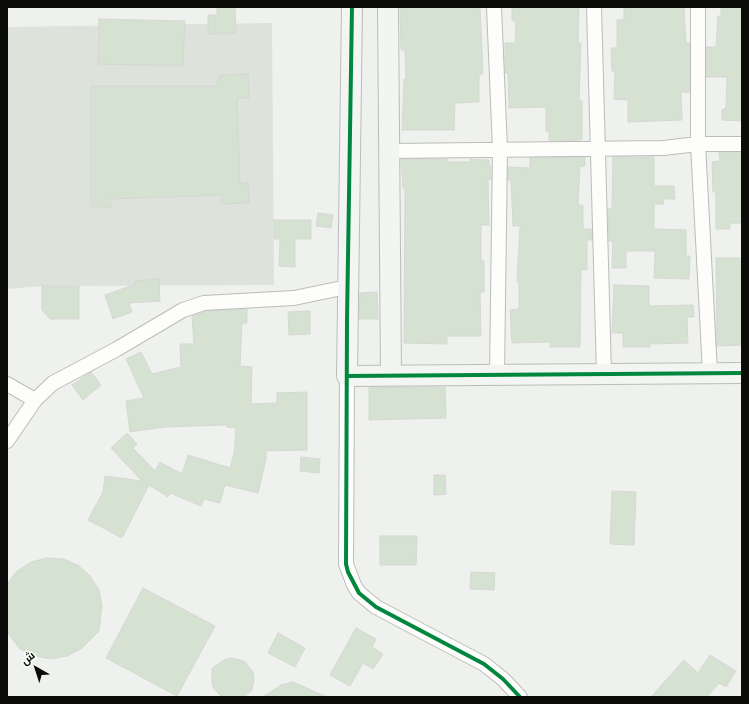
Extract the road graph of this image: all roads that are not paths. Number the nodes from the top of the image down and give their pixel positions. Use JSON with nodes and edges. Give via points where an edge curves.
{"nodes":[{"id":1,"x":352,"y":7,"type":"edge"},
{"id":2,"x":388,"y":7,"type":"edge"},
{"id":3,"x":494,"y":7,"type":"edge"},
{"id":4,"x":594,"y":7,"type":"edge"},
{"id":5,"x":698,"y":7,"type":"edge"},
{"id":6,"x":698,"y":144,"type":"junction"},
{"id":7,"x":742,"y":144,"type":"edge"},
{"id":8,"x":500,"y":149,"type":"junction"},
{"id":9,"x":597,"y":149,"type":"junction"},
{"id":10,"x":390,"y":151,"type":"junction"},
{"id":11,"x":348,"y":287,"type":"junction"},
{"id":12,"x":710,"y":373,"type":"junction"},
{"id":13,"x":742,"y":373,"type":"edge"},
{"id":14,"x":604,"y":374,"type":"junction"},
{"id":15,"x":391,"y":375,"type":"junction"},
{"id":16,"x":497,"y":375,"type":"junction"},
{"id":17,"x":347,"y":376,"type":"junction"},
{"id":18,"x":7,"y":384,"type":"edge"},
{"id":19,"x":35,"y":400,"type":"junction"},
{"id":20,"x":7,"y":441,"type":"edge"},
{"id":21,"x":520,"y":697,"type":"edge"}],
"edges":[{"from":1,"to":11,"type":"street"},
{"from":2,"to":10,"type":"street"},
{"from":3,"to":8,"type":"street"},
{"from":4,"to":9,"type":"street"},
{"from":5,"to":6,"type":"street"},
{"from":6,"to":7,"type":"street"},
{"from":6,"to":9,"type":"street","via":[[663,148]]},
{"from":6,"to":12,"type":"street"},
{"from":8,"to":9,"type":"street"},
{"from":8,"to":10,"type":"street"},
{"from":8,"to":16,"type":"street"},
{"from":9,"to":14,"type":"street"},
{"from":10,"to":15,"type":"street"},
{"from":11,"to":17,"type":"street"},
{"from":11,"to":19,"type":"street","via":[[294,298],[204,303],[193,306],[118,349],[62,377]]},
{"from":12,"to":13,"type":"street"},
{"from":12,"to":14,"type":"street"},
{"from":14,"to":16,"type":"street"},
{"from":15,"to":16,"type":"street"},
{"from":15,"to":17,"type":"street"},
{"from":17,"to":21,"type":"street","via":[[346,564],[354,585],[359,593],[376,607],[484,664]]},
{"from":18,"to":19,"type":"street"},
{"from":19,"to":20,"type":"street"}]}
